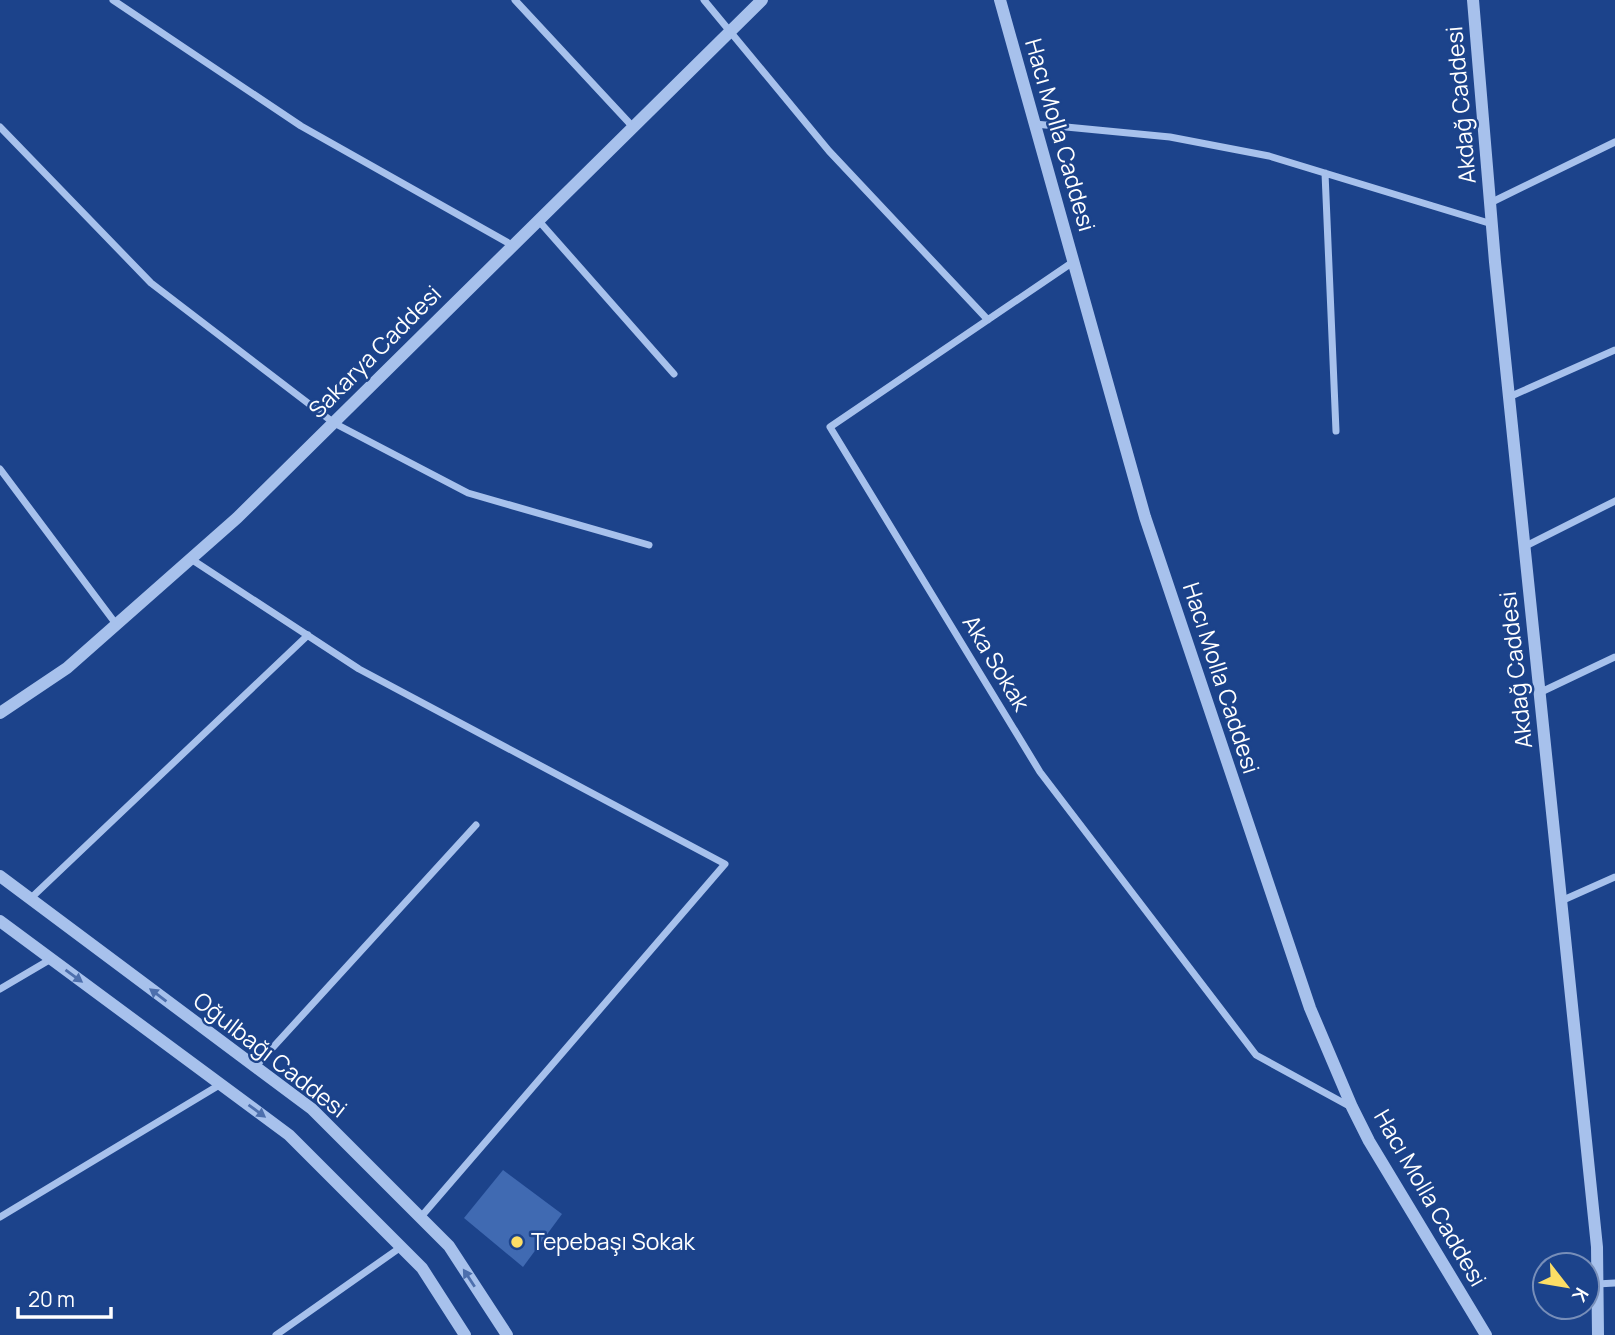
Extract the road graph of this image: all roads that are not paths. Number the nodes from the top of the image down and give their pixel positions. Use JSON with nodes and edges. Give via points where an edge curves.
{"nodes":[{"id":1,"x":113,"y":0,"type":"edge"},
{"id":2,"x":515,"y":0,"type":"edge"},
{"id":3,"x":704,"y":0,"type":"edge"},
{"id":4,"x":762,"y":0,"type":"edge"},
{"id":5,"x":1000,"y":0,"type":"edge"},
{"id":6,"x":1473,"y":0,"type":"edge"},
{"id":7,"x":731,"y":30,"type":"junction"},
{"id":8,"x":1035,"y":124,"type":"junction"},
{"id":9,"x":0,"y":127,"type":"edge"},
{"id":10,"x":633,"y":127,"type":"junction"},
{"id":11,"x":1615,"y":142,"type":"edge"},
{"id":12,"x":1325,"y":173,"type":"junction"},
{"id":13,"x":1490,"y":203,"type":"junction"},
{"id":14,"x":538,"y":220,"type":"junction"},
{"id":15,"x":1492,"y":224,"type":"junction"},
{"id":16,"x":512,"y":245,"type":"junction"},
{"id":17,"x":1073,"y":262,"type":"junction"},
{"id":18,"x":988,"y":320,"type":"junction"},
{"id":19,"x":1615,"y":350,"type":"edge"},
{"id":20,"x":674,"y":374,"type":"dead end"},
{"id":21,"x":1509,"y":397,"type":"junction"},
{"id":22,"x":334,"y":423,"type":"junction"},
{"id":23,"x":1336,"y":431,"type":"dead end"},
{"id":24,"x":0,"y":469,"type":"edge"},
{"id":25,"x":1615,"y":501,"type":"edge"},
{"id":26,"x":649,"y":545,"type":"dead end"},
{"id":27,"x":1524,"y":547,"type":"junction"},
{"id":28,"x":191,"y":559,"type":"junction"},
{"id":29,"x":116,"y":624,"type":"junction"},
{"id":30,"x":308,"y":635,"type":"junction"},
{"id":31,"x":1615,"y":657,"type":"edge"},
{"id":32,"x":1539,"y":694,"type":"junction"},
{"id":33,"x":0,"y":713,"type":"edge"},
{"id":34,"x":476,"y":825,"type":"dead end"},
{"id":35,"x":0,"y":876,"type":"edge"},
{"id":36,"x":1615,"y":877,"type":"edge"},
{"id":37,"x":30,"y":900,"type":"junction"},
{"id":38,"x":1561,"y":901,"type":"junction"},
{"id":39,"x":0,"y":920,"type":"edge"},
{"id":40,"x":51,"y":958,"type":"junction"},
{"id":41,"x":0,"y":989,"type":"edge"},
{"id":42,"x":255,"y":1067,"type":"junction"},
{"id":43,"x":221,"y":1084,"type":"junction"},
{"id":44,"x":1352,"y":1107,"type":"junction"},
{"id":45,"x":0,"y":1217,"type":"edge"},
{"id":46,"x":420,"y":1218,"type":"junction"},
{"id":47,"x":401,"y":1247,"type":"junction"},
{"id":48,"x":1597,"y":1251,"type":"edge"},
{"id":49,"x":276,"y":1335,"type":"edge"},
{"id":50,"x":465,"y":1335,"type":"edge"},
{"id":51,"x":507,"y":1335,"type":"edge"},
{"id":52,"x":1486,"y":1335,"type":"edge"}],
"edges":[{"from":1,"to":16,"type":"street","via":[[301,126]]},
{"from":2,"to":10,"type":"street"},
{"from":3,"to":7,"type":"street"},
{"from":4,"to":7,"type":"street","name":"Sakarya Caddesi"},
{"from":5,"to":8,"type":"street","name":"Hacı Molla Caddesi"},
{"from":6,"to":13,"type":"street","name":"Akdağ Caddesi"},
{"from":7,"to":10,"type":"street","name":"Sakarya Caddesi"},
{"from":7,"to":18,"type":"street","via":[[829,151]]},
{"from":8,"to":12,"type":"street","via":[[1170,137],[1269,156]]},
{"from":8,"to":17,"type":"street","name":"Hacı Molla Caddesi"},
{"from":9,"to":22,"type":"street","via":[[151,283]]},
{"from":10,"to":14,"type":"street","name":"Sakarya Caddesi"},
{"from":11,"to":13,"type":"street"},
{"from":12,"to":15,"type":"street"},
{"from":12,"to":23,"type":"street"},
{"from":13,"to":15,"type":"street","name":"Akdağ Caddesi"},
{"from":14,"to":16,"type":"street","name":"Sakarya Caddesi"},
{"from":14,"to":20,"type":"street"},
{"from":15,"to":21,"type":"street","name":"Akdağ Caddesi"},
{"from":16,"to":22,"type":"street","name":"Sakarya Caddesi"},
{"from":17,"to":18,"type":"street","name":"Aka Sokak"},
{"from":17,"to":44,"type":"street","name":"Hacı Molla Caddesi","via":[[1150,531],[1310,1008]]},
{"from":18,"to":44,"type":"street","name":"Aka Sokak","via":[[831,427],[1040,772],[1256,1055]]},
{"from":19,"to":21,"type":"street"},
{"from":21,"to":27,"type":"street","name":"Akdağ Caddesi"},
{"from":22,"to":26,"type":"street","via":[[468,493]]},
{"from":22,"to":28,"type":"street","name":"Sakarya Caddesi"},
{"from":24,"to":29,"type":"street"},
{"from":25,"to":27,"type":"street"},
{"from":27,"to":32,"type":"street","name":"Akdağ Caddesi"},
{"from":28,"to":29,"type":"street","name":"Sakarya Caddesi"},
{"from":28,"to":30,"type":"street"},
{"from":29,"to":33,"type":"street","name":"Sakarya Caddesi","via":[[67,667]]},
{"from":30,"to":37,"type":"street"},
{"from":30,"to":46,"type":"street","via":[[359,669],[725,864]]},
{"from":31,"to":32,"type":"street"},
{"from":32,"to":38,"type":"street","name":"Akdağ Caddesi"},
{"from":34,"to":42,"type":"street"},
{"from":35,"to":37,"type":"street","name":"Oğulbağı Caddesi"},
{"from":36,"to":38,"type":"street"},
{"from":42,"to":37,"type":"street","name":"Oğulbağı Caddesi","one_way":true},
{"from":38,"to":48,"type":"street","name":"Akdağ Caddesi"},
{"from":39,"to":40,"type":"street"},
{"from":40,"to":41,"type":"street"},
{"from":40,"to":43,"type":"street","one_way":true},
{"from":42,"to":46,"type":"street","name":"Oğulbağı Caddesi","via":[[312,1109]]},
{"from":43,"to":45,"type":"street"},
{"from":43,"to":47,"type":"street","one_way":true,"via":[[289,1135]]},
{"from":44,"to":52,"type":"street","name":"Hacı Molla Caddesi"},
{"from":51,"to":46,"type":"street","name":"Oğulbağı Caddesi","one_way":true,"via":[[449,1246]]},
{"from":47,"to":49,"type":"street"},
{"from":47,"to":50,"type":"street","via":[[422,1268]]}]}
